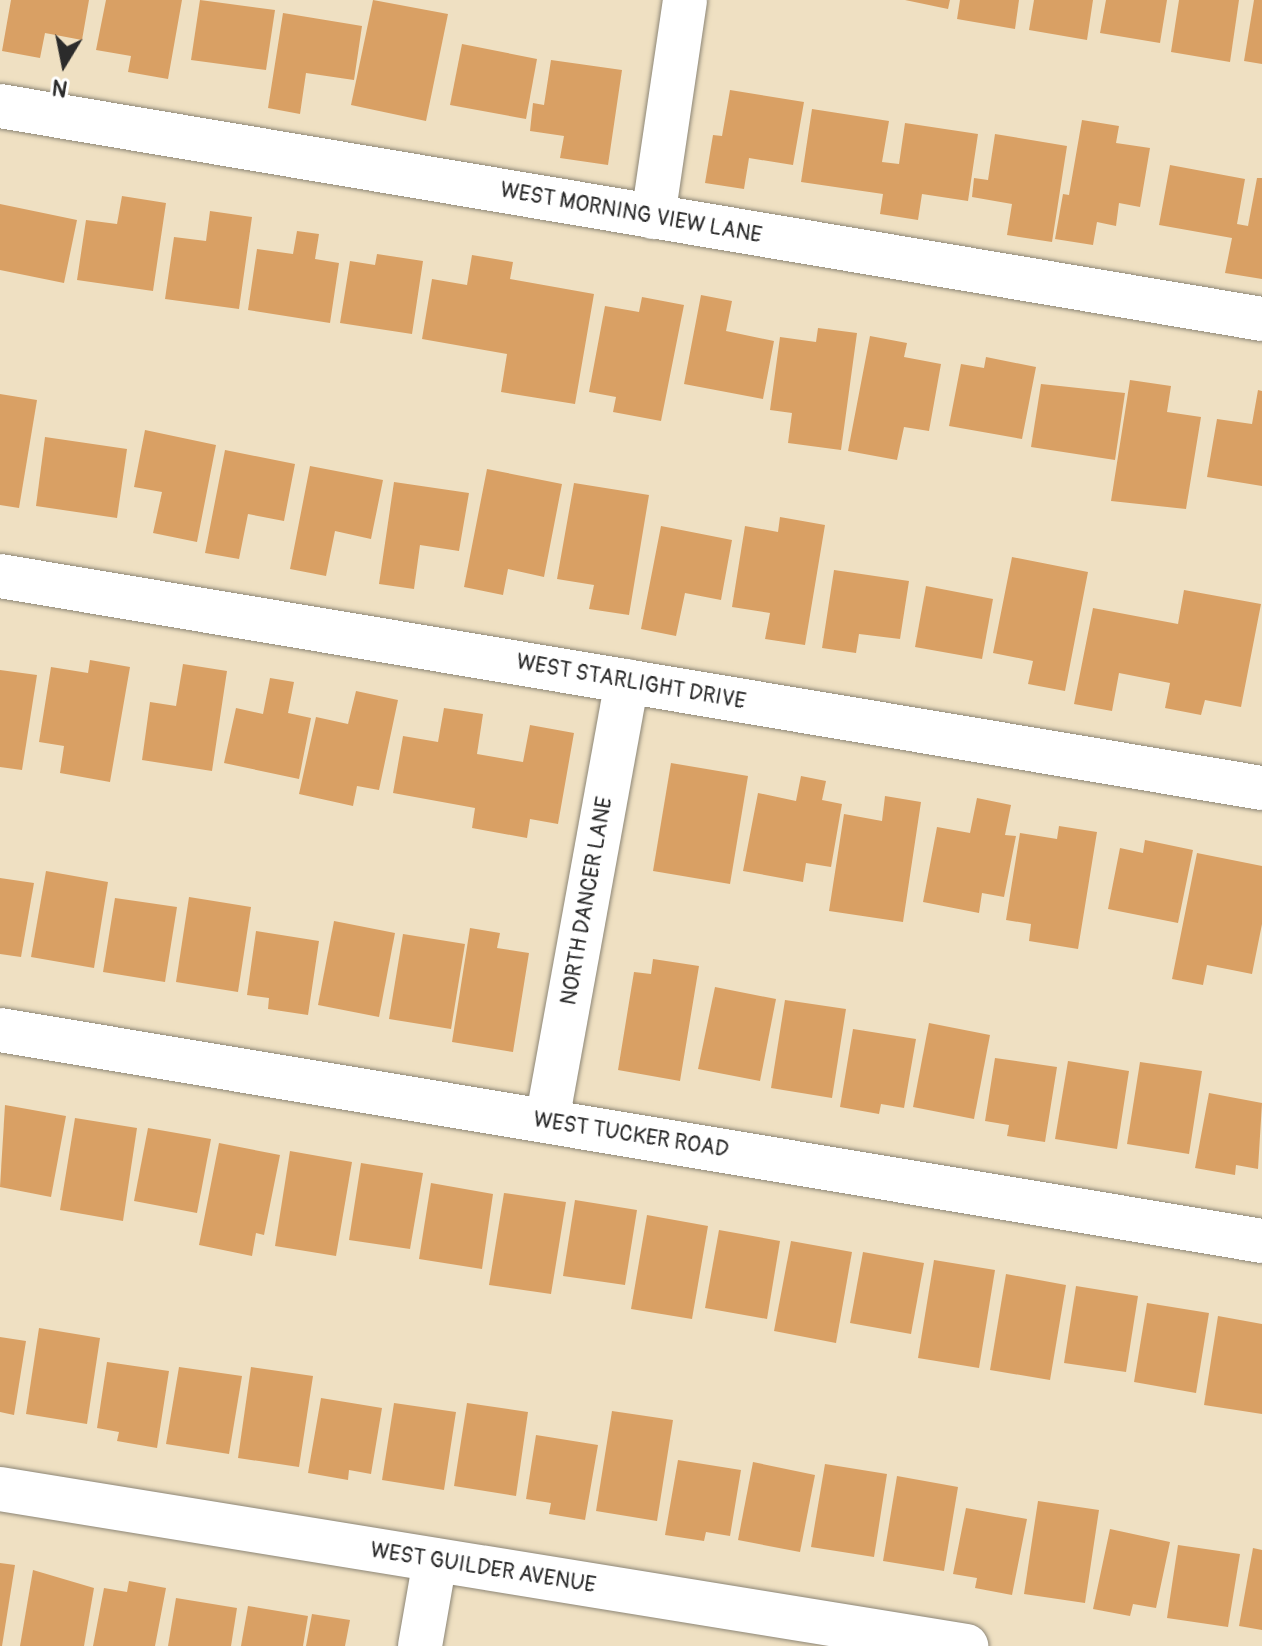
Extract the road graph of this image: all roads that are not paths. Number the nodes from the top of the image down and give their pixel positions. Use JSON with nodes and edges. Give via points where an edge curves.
{"nodes":[{"id":1,"x":685,"y":0,"type":"edge"},
{"id":2,"x":0,"y":106,"type":"edge"},
{"id":3,"x":653,"y":217,"type":"junction"},
{"id":4,"x":1262,"y":319,"type":"edge"},
{"id":5,"x":0,"y":576,"type":"edge"},
{"id":6,"x":627,"y":681,"type":"junction"},
{"id":7,"x":1262,"y":788,"type":"edge"},
{"id":8,"x":0,"y":1030,"type":"edge"},
{"id":9,"x":547,"y":1121,"type":"junction"},
{"id":10,"x":1262,"y":1241,"type":"edge"},
{"id":11,"x":0,"y":1489,"type":"edge"},
{"id":12,"x":435,"y":1560,"type":"junction"},
{"id":13,"x":420,"y":1646,"type":"edge"},
{"id":14,"x":966,"y":1646,"type":"edge"}],
"edges":[{"from":1,"to":3,"type":"street"},
{"from":2,"to":3,"type":"street","name":"WEST MORNING VIEW LANE"},
{"from":3,"to":4,"type":"street","name":"WEST MORNING VIEW LANE"},
{"from":5,"to":6,"type":"street","name":"WEST STARLIGHT DRIVE"},
{"from":6,"to":7,"type":"street","name":"WEST STARLIGHT DRIVE"},
{"from":6,"to":9,"type":"street","name":"NORTH DANCER LANE"},
{"from":8,"to":9,"type":"street","name":"WEST TUCKER ROAD"},
{"from":9,"to":10,"type":"street","name":"WEST TUCKER ROAD"},
{"from":11,"to":12,"type":"street","name":"WEST GUILDER AVENUE"},
{"from":12,"to":13,"type":"street"},
{"from":12,"to":14,"type":"street","name":"WEST GUILDER AVENUE"}]}
